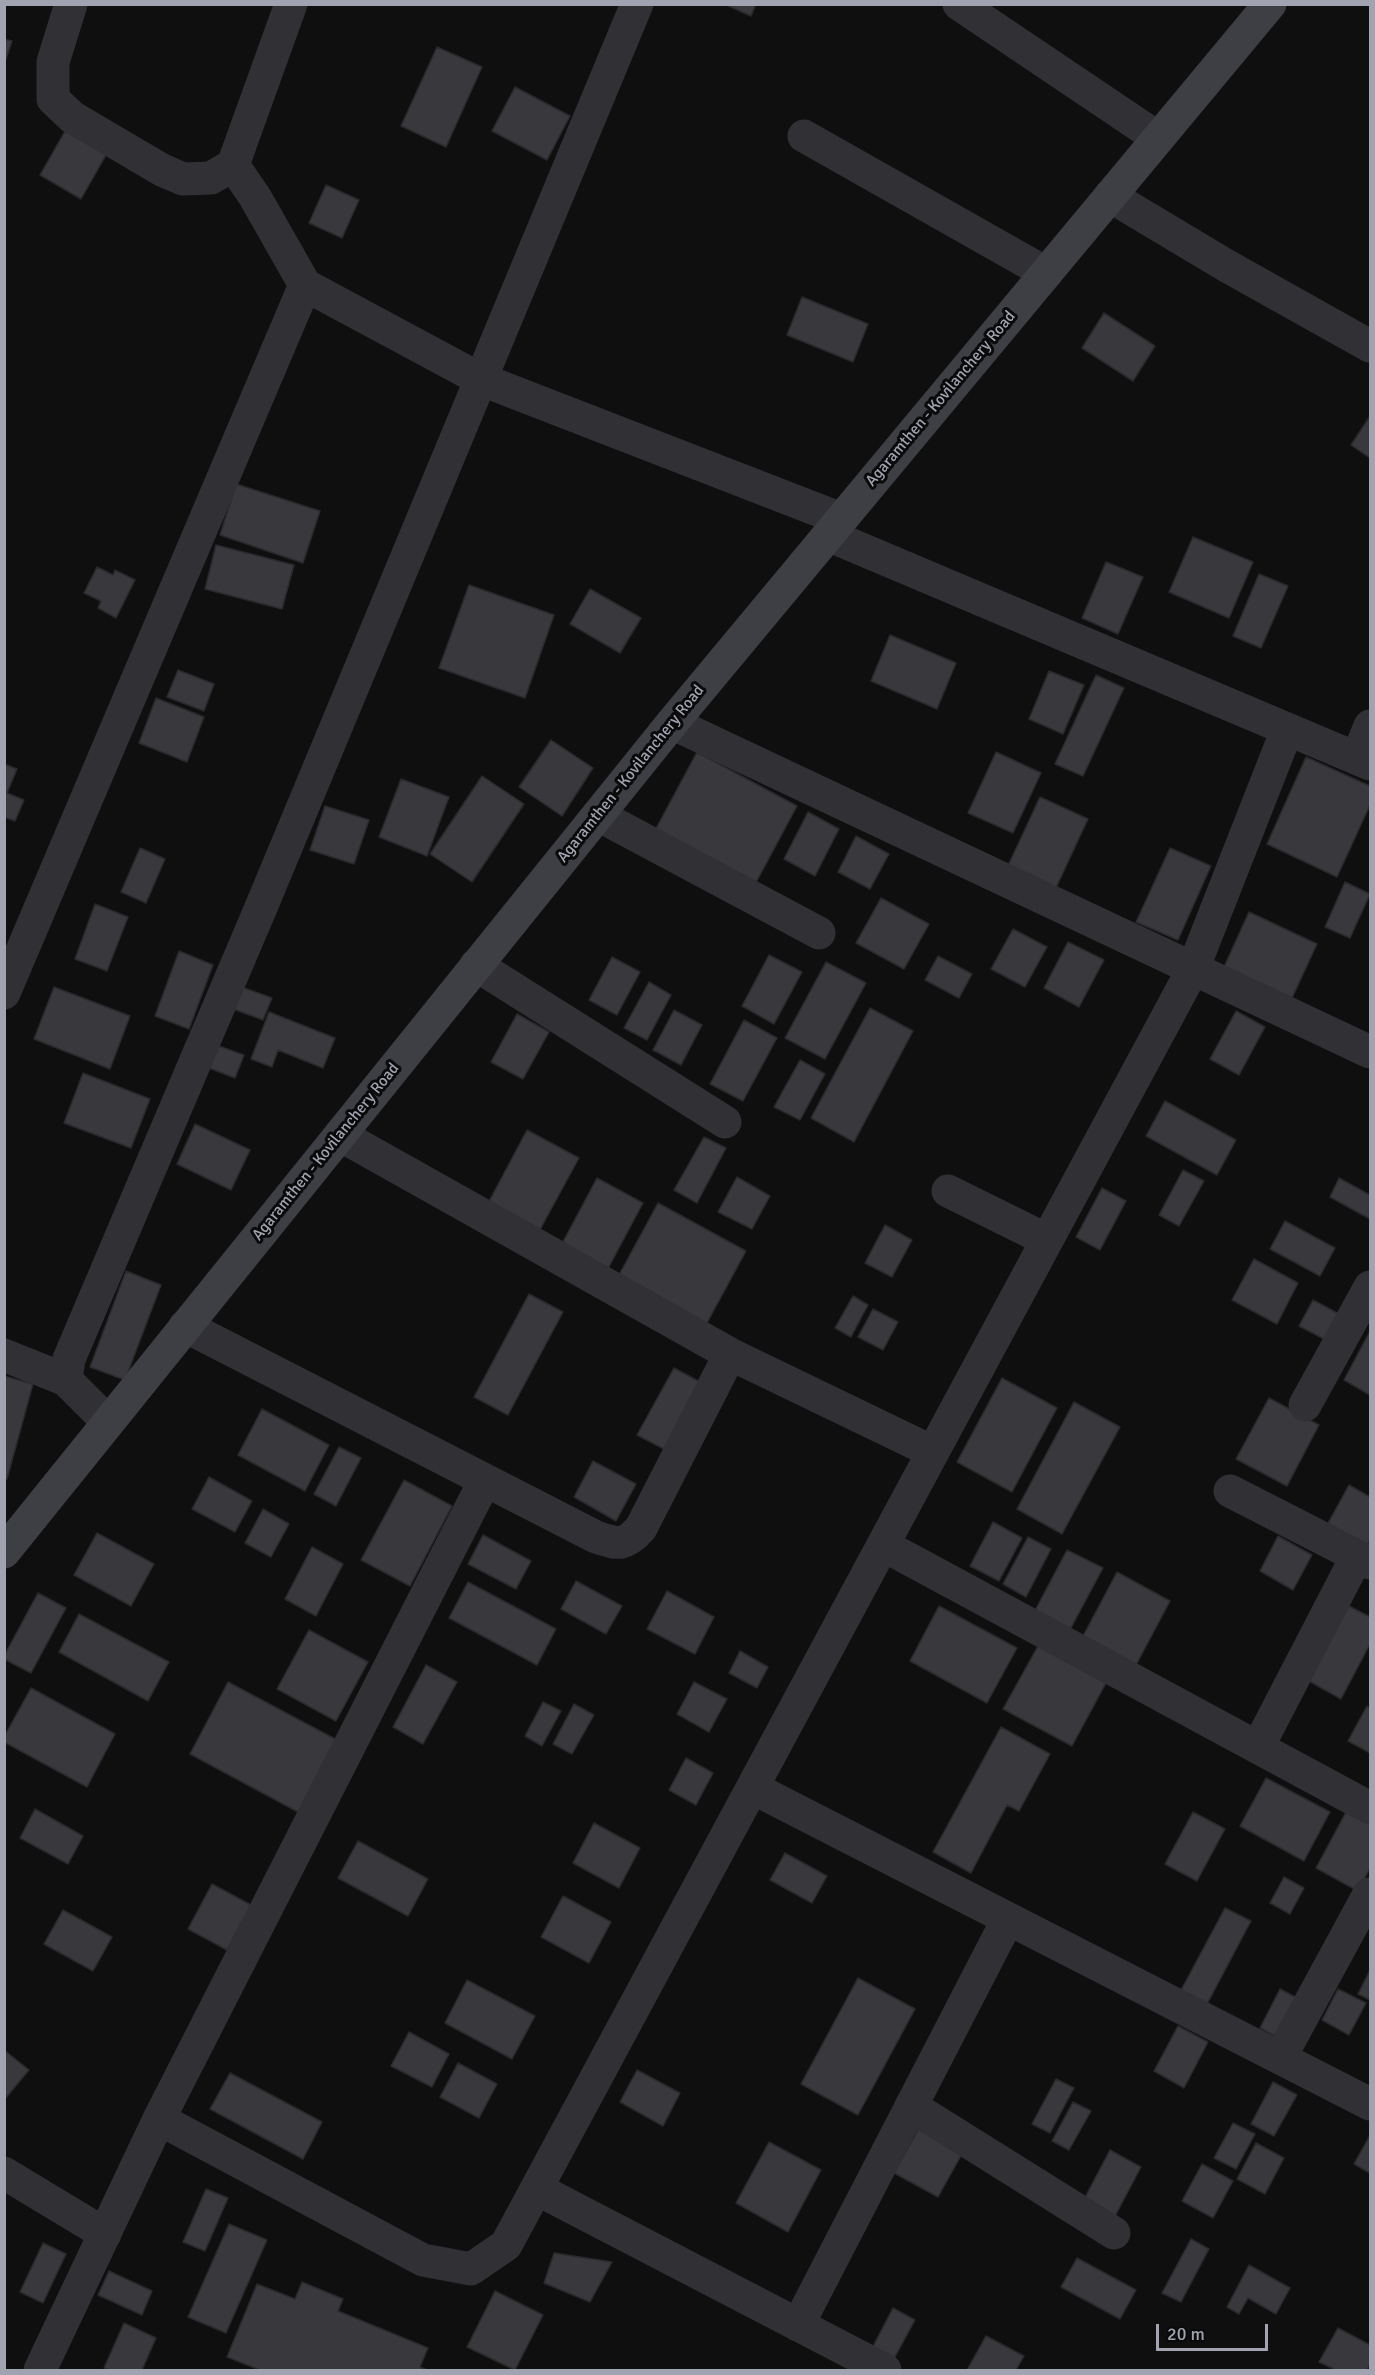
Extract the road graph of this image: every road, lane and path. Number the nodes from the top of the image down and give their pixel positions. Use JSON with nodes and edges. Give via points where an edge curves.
{"nodes":[{"id":1,"x":71,"y":4,"type":"edge"},
{"id":2,"x":291,"y":4,"type":"edge"},
{"id":3,"x":637,"y":4,"type":"edge"},
{"id":4,"x":959,"y":4,"type":"edge"},
{"id":5,"x":1270,"y":4,"type":"edge"},
{"id":6,"x":804,"y":136,"type":"dead end"},
{"id":7,"x":1158,"y":138,"type":"junction"},
{"id":8,"x":233,"y":165,"type":"junction"},
{"id":9,"x":1110,"y":196,"type":"junction"},
{"id":10,"x":1046,"y":273,"type":"junction"},
{"id":11,"x":305,"y":285,"type":"junction"},
{"id":12,"x":1371,"y":346,"type":"edge"},
{"id":13,"x":480,"y":380,"type":"junction"},
{"id":14,"x":834,"y":527,"type":"junction"},
{"id":15,"x":672,"y":723,"type":"junction"},
{"id":16,"x":1371,"y":726,"type":"edge"},
{"id":17,"x":1287,"y":730,"type":"junction"},
{"id":18,"x":1364,"y":761,"type":"edge"},
{"id":19,"x":597,"y":814,"type":"junction"},
{"id":20,"x":819,"y":933,"type":"dead end"},
{"id":21,"x":476,"y":964,"type":"junction"},
{"id":22,"x":1193,"y":969,"type":"junction"},
{"id":23,"x":4,"y":993,"type":"edge"},
{"id":24,"x":1371,"y":1052,"type":"edge"},
{"id":25,"x":725,"y":1122,"type":"dead end"},
{"id":26,"x":339,"y":1135,"type":"junction"},
{"id":27,"x":948,"y":1191,"type":"dead end"},
{"id":28,"x":1047,"y":1240,"type":"junction"},
{"id":29,"x":1371,"y":1287,"type":"edge"},
{"id":30,"x":185,"y":1326,"type":"junction"},
{"id":31,"x":730,"y":1354,"type":"junction"},
{"id":32,"x":4,"y":1355,"type":"edge"},
{"id":33,"x":66,"y":1380,"type":"junction"},
{"id":34,"x":1305,"y":1405,"type":"dead end"},
{"id":35,"x":108,"y":1422,"type":"junction"},
{"id":36,"x":933,"y":1452,"type":"junction"},
{"id":37,"x":485,"y":1480,"type":"junction"},
{"id":38,"x":1230,"y":1491,"type":"dead end"},
{"id":39,"x":883,"y":1545,"type":"junction"},
{"id":40,"x":4,"y":1552,"type":"edge"},
{"id":41,"x":1364,"y":1560,"type":"edge"},
{"id":42,"x":1258,"y":1747,"type":"junction"},
{"id":43,"x":753,"y":1788,"type":"junction"},
{"id":44,"x":1371,"y":1808,"type":"edge"},
{"id":45,"x":1369,"y":1894,"type":"dead end"},
{"id":46,"x":1008,"y":1919,"type":"junction"},
{"id":47,"x":1280,"y":2058,"type":"junction"},
{"id":48,"x":1371,"y":2104,"type":"edge"},
{"id":49,"x":911,"y":2106,"type":"junction"},
{"id":50,"x":159,"y":2120,"type":"junction"},
{"id":51,"x":4,"y":2173,"type":"edge"},
{"id":52,"x":537,"y":2189,"type":"junction"},
{"id":53,"x":1114,"y":2233,"type":"dead end"},
{"id":54,"x":105,"y":2234,"type":"junction"},
{"id":55,"x":798,"y":2325,"type":"junction"},
{"id":56,"x":40,"y":2370,"type":"edge"},
{"id":57,"x":885,"y":2370,"type":"edge"}],
"edges":[{"from":1,"to":8,"type":"street","via":[[53,62],[53,99],[59,105],[72,117],[183,179],[211,178]]},
{"from":2,"to":8,"type":"street"},
{"from":3,"to":13,"type":"street"},
{"from":4,"to":7,"type":"street"},
{"from":5,"to":7,"type":"main road","name":"Agaramthen - Kovilanchery Road"},
{"from":6,"to":10,"type":"street"},
{"from":7,"to":9,"type":"main road","name":"Agaramthen - Kovilanchery Road"},
{"from":8,"to":11,"type":"street"},
{"from":9,"to":10,"type":"main road","name":"Agaramthen - Kovilanchery Road"},
{"from":9,"to":12,"type":"street"},
{"from":10,"to":14,"type":"main road","name":"Agaramthen - Kovilanchery Road"},
{"from":11,"to":13,"type":"street"},
{"from":11,"to":23,"type":"street"},
{"from":13,"to":14,"type":"street"},
{"from":13,"to":33,"type":"street","via":[[69,1359]]},
{"from":14,"to":15,"type":"main road","name":"Agaramthen - Kovilanchery Road"},
{"from":14,"to":17,"type":"street"},
{"from":15,"to":19,"type":"main road","name":"Agaramthen - Kovilanchery Road"},
{"from":15,"to":22,"type":"street"},
{"from":16,"to":18,"type":"street"},
{"from":17,"to":18,"type":"street"},
{"from":17,"to":22,"type":"street"},
{"from":19,"to":20,"type":"street"},
{"from":19,"to":21,"type":"main road","name":"Agaramthen - Kovilanchery Road"},
{"from":21,"to":25,"type":"street"},
{"from":21,"to":26,"type":"main road","name":"Agaramthen - Kovilanchery Road"},
{"from":22,"to":24,"type":"street"},
{"from":22,"to":28,"type":"street"},
{"from":26,"to":30,"type":"main road","name":"Agaramthen - Kovilanchery Road"},
{"from":26,"to":31,"type":"street"},
{"from":27,"to":28,"type":"street"},
{"from":28,"to":36,"type":"street"},
{"from":29,"to":34,"type":"street"},
{"from":30,"to":35,"type":"main road","name":"Agaramthen - Kovilanchery Road"},
{"from":30,"to":37,"type":"street"},
{"from":31,"to":36,"type":"street"},
{"from":31,"to":37,"type":"street","via":[[641,1528],[631,1540],[617,1544],[596,1537]]},
{"from":32,"to":33,"type":"street"},
{"from":33,"to":35,"type":"street"},
{"from":35,"to":40,"type":"main road","name":"Agaramthen - Kovilanchery Road"},
{"from":36,"to":39,"type":"street"},
{"from":37,"to":50,"type":"street"},
{"from":38,"to":41,"type":"street"},
{"from":39,"to":42,"type":"street"},
{"from":39,"to":43,"type":"street"},
{"from":41,"to":42,"type":"street"},
{"from":42,"to":44,"type":"street"},
{"from":43,"to":46,"type":"street"},
{"from":43,"to":52,"type":"street"},
{"from":45,"to":47,"type":"street"},
{"from":46,"to":47,"type":"street"},
{"from":46,"to":49,"type":"street"},
{"from":47,"to":48,"type":"street"},
{"from":49,"to":53,"type":"street"},
{"from":49,"to":55,"type":"street"},
{"from":50,"to":52,"type":"street","via":[[423,2260],[471,2269],[506,2245]]},
{"from":50,"to":54,"type":"street"},
{"from":51,"to":54,"type":"street"},
{"from":52,"to":55,"type":"street"},
{"from":54,"to":56,"type":"street"},
{"from":55,"to":57,"type":"street"}]}
